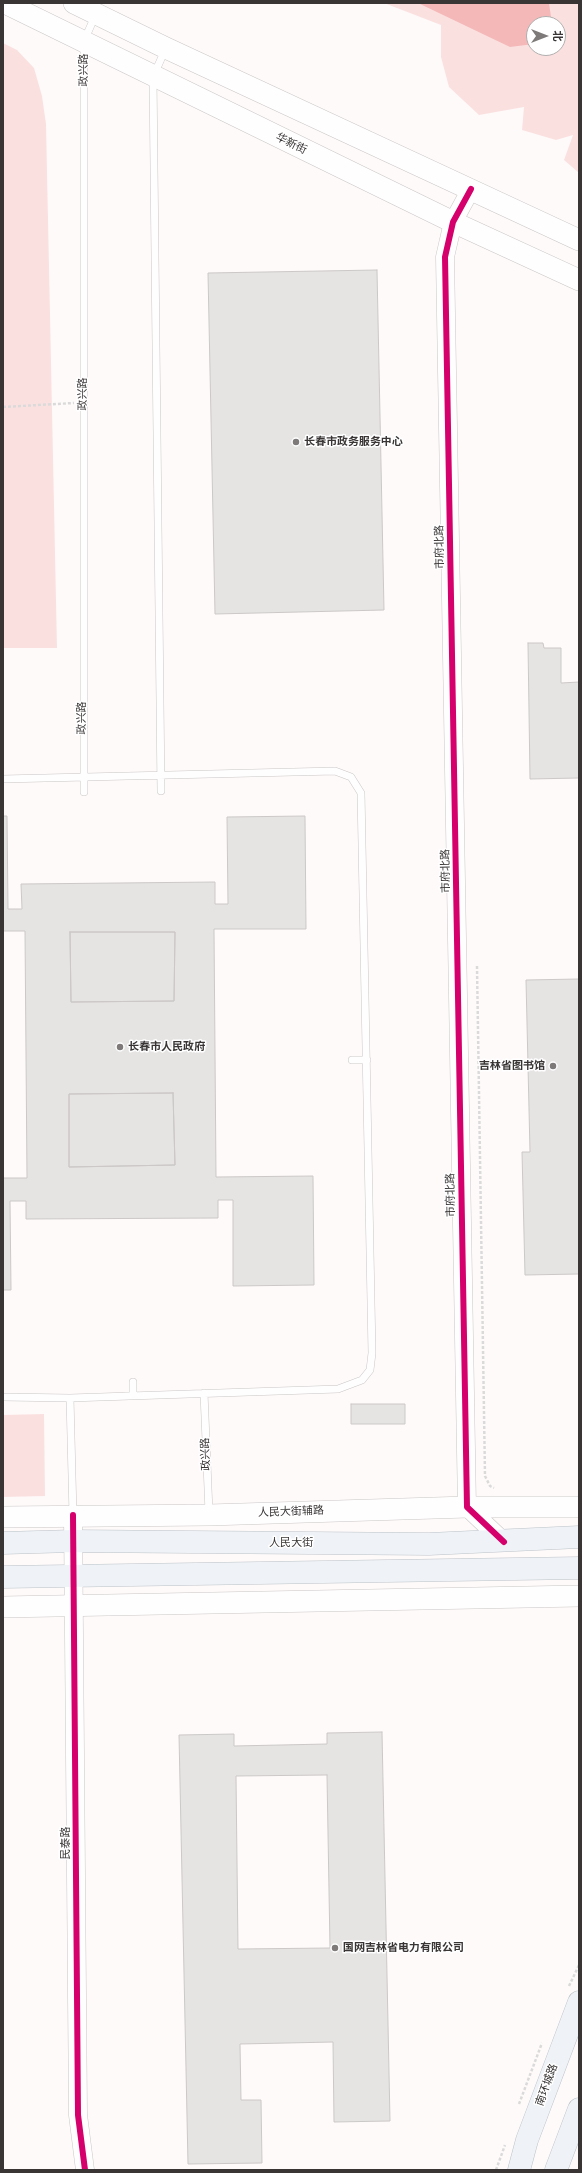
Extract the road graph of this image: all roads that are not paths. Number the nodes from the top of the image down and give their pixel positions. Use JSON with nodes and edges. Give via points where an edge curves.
{"nodes":[{"id":1,"x":5,"y":3,"type":"edge"},
{"id":2,"x":74,"y":3,"type":"edge"},
{"id":3,"x":96,"y":14,"type":"junction"},
{"id":4,"x":84,"y":41,"type":"junction"},
{"id":5,"x":166,"y":48,"type":"junction"},
{"id":6,"x":153,"y":77,"type":"junction"},
{"id":7,"x":471,"y":189,"type":"junction"},
{"id":8,"x":453,"y":222,"type":"junction"},
{"id":9,"x":579,"y":240,"type":"edge"},
{"id":10,"x":579,"y":280,"type":"edge"},
{"id":11,"x":82,"y":776,"type":"junction"},
{"id":12,"x":161,"y":776,"type":"junction"},
{"id":13,"x":3,"y":779,"type":"edge"},
{"id":14,"x":161,"y":791,"type":"dead end"},
{"id":15,"x":84,"y":792,"type":"dead end"},
{"id":16,"x":352,"y":1060,"type":"dead end"},
{"id":17,"x":367,"y":1060,"type":"junction"},
{"id":18,"x":134,"y":1382,"type":"dead end"},
{"id":19,"x":204,"y":1393,"type":"junction"},
{"id":20,"x":134,"y":1396,"type":"junction"},
{"id":21,"x":3,"y":1397,"type":"edge"},
{"id":22,"x":70,"y":1398,"type":"junction"},
{"id":23,"x":467,"y":1507,"type":"junction"},
{"id":24,"x":579,"y":1507,"type":"edge"},
{"id":25,"x":72,"y":1515,"type":"junction"},
{"id":26,"x":209,"y":1515,"type":"junction"},
{"id":27,"x":3,"y":1517,"type":"edge"},
{"id":28,"x":579,"y":1537,"type":"edge"},
{"id":29,"x":73,"y":1541,"type":"junction"},
{"id":30,"x":504,"y":1542,"type":"junction"},
{"id":31,"x":3,"y":1543,"type":"edge"},
{"id":32,"x":579,"y":1568,"type":"edge"},
{"id":33,"x":74,"y":1576,"type":"junction"},
{"id":34,"x":3,"y":1577,"type":"edge"},
{"id":35,"x":579,"y":1596,"type":"edge"},
{"id":36,"x":3,"y":1607,"type":"edge"},
{"id":37,"x":75,"y":1607,"type":"junction"},
{"id":38,"x":579,"y":2002,"type":"edge"},
{"id":39,"x":579,"y":2109,"type":"edge"},
{"id":40,"x":85,"y":2170,"type":"edge"},
{"id":41,"x":519,"y":2170,"type":"edge"},
{"id":42,"x":556,"y":2170,"type":"edge"}],
"edges":[{"from":1,"to":4,"type":"main road","name":"华新街"},
{"from":2,"to":3,"type":"main road"},
{"from":3,"to":4,"type":"lane","name":"政兴路"},
{"from":3,"to":5,"type":"main road"},
{"from":4,"to":6,"type":"main road","name":"华新街"},
{"from":4,"to":11,"type":"lane","name":"政兴路"},
{"from":5,"to":6,"type":"lane"},
{"from":5,"to":7,"type":"main road"},
{"from":6,"to":8,"type":"main road","name":"华新街"},
{"from":6,"to":12,"type":"lane"},
{"from":7,"to":8,"type":"street","name":"市府北路"},
{"from":7,"to":9,"type":"main road"},
{"from":8,"to":10,"type":"main road","name":"华新街"},
{"from":8,"to":23,"type":"street","name":"市府北路","via":[[445,256]]},
{"from":11,"to":12,"type":"lane"},
{"from":11,"to":13,"type":"lane"},
{"from":11,"to":15,"type":"lane","name":"政兴路"},
{"from":12,"to":14,"type":"lane"},
{"from":12,"to":17,"type":"lane","via":[[335,771],[351,777],[361,793]]},
{"from":16,"to":17,"type":"lane"},
{"from":17,"to":19,"type":"lane","via":[[372,1353],[370,1370],[362,1380],[338,1389]]},
{"from":18,"to":20,"type":"lane"},
{"from":19,"to":20,"type":"lane"},
{"from":19,"to":26,"type":"lane","name":"政兴路"},
{"from":20,"to":22,"type":"lane"},
{"from":21,"to":22,"type":"lane"},
{"from":22,"to":25,"type":"lane"},
{"from":23,"to":24,"type":"main road","name":"人民大街辅路"},
{"from":23,"to":26,"type":"main road","name":"人民大街辅路"},
{"from":23,"to":30,"type":"street"},
{"from":25,"to":26,"type":"main road","name":"人民大街辅路"},
{"from":25,"to":27,"type":"main road","name":"人民大街辅路"},
{"from":25,"to":29,"type":"street","name":"民泰路"},
{"from":28,"to":30,"type":"main road","name":"人民大街"},
{"from":29,"to":30,"type":"main road","name":"人民大街","via":[[429,1544]]},
{"from":29,"to":31,"type":"main road","name":"人民大街"},
{"from":29,"to":33,"type":"street","name":"民泰路"},
{"from":32,"to":33,"type":"main road"},
{"from":33,"to":34,"type":"main road"},
{"from":33,"to":37,"type":"street","name":"民泰路"},
{"from":35,"to":37,"type":"main road"},
{"from":36,"to":37,"type":"main road"},
{"from":37,"to":40,"type":"street","name":"民泰路","via":[[78,2115]]},
{"from":38,"to":41,"type":"main road","name":"南环城路","via":[[527,2140]]},
{"from":39,"to":42,"type":"main road"}]}
